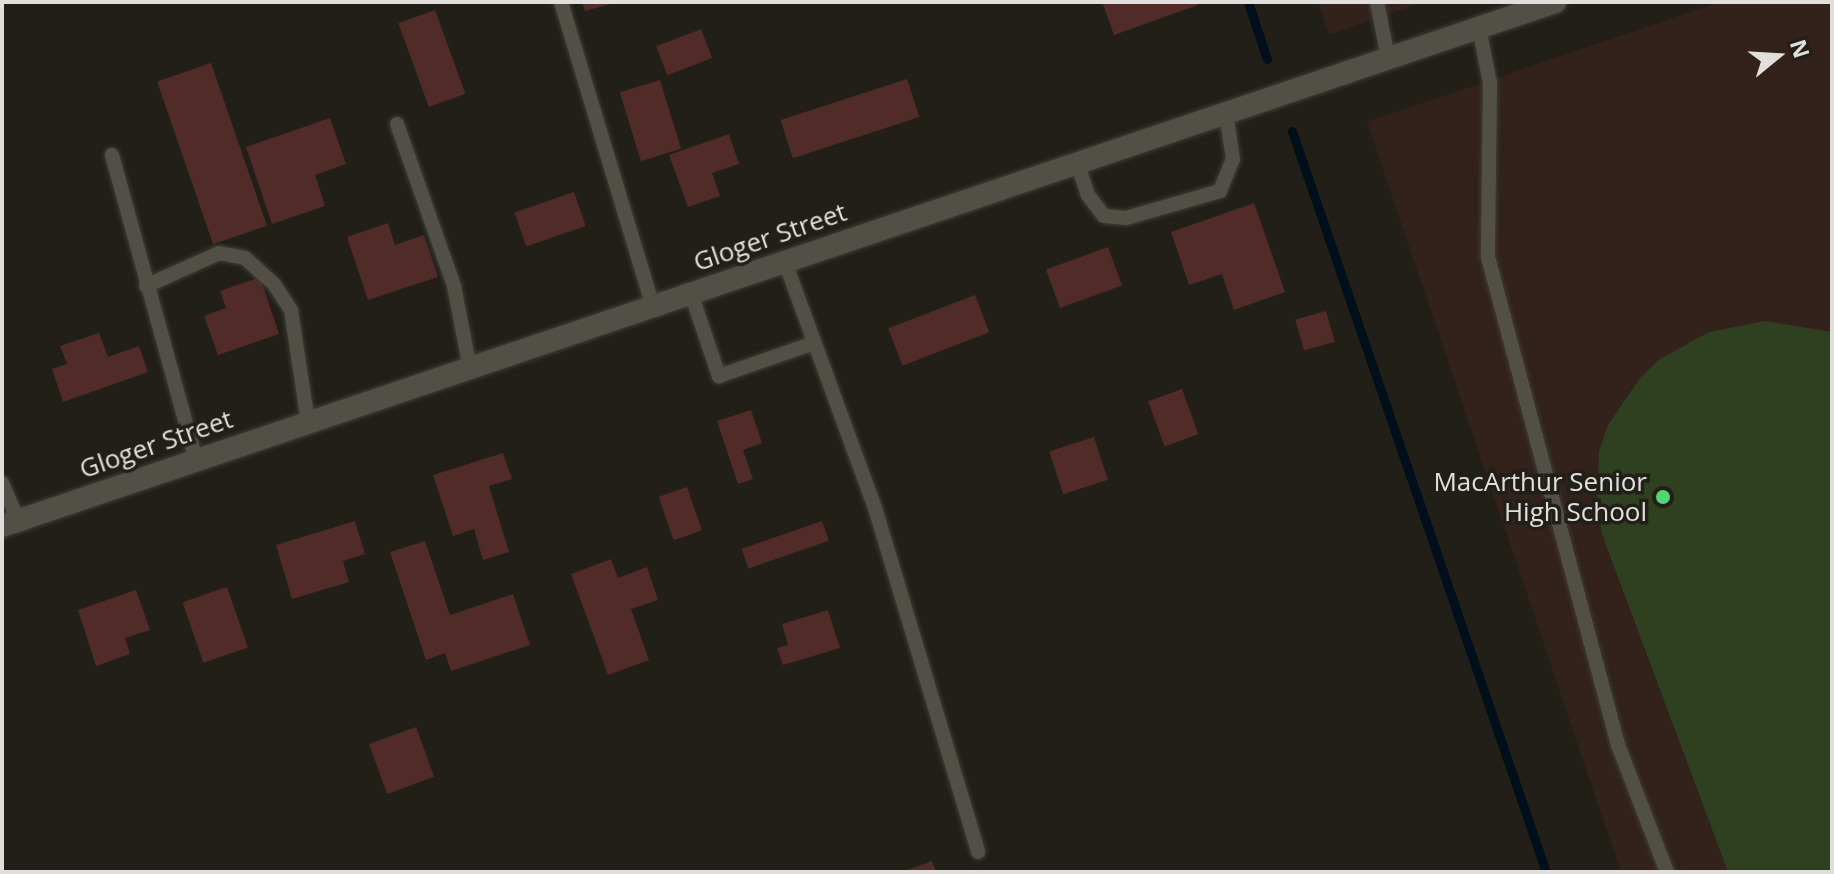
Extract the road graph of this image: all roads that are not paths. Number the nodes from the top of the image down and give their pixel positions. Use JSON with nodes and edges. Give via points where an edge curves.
{"nodes":[{"id":1,"x":561,"y":2,"type":"edge"},
{"id":2,"x":1377,"y":2,"type":"edge"},
{"id":3,"x":1555,"y":2,"type":"edge"},
{"id":4,"x":1479,"y":28,"type":"junction"},
{"id":5,"x":1388,"y":58,"type":"junction"},
{"id":6,"x":1226,"y":113,"type":"junction"},
{"id":7,"x":397,"y":124,"type":"dead end"},
{"id":8,"x":112,"y":155,"type":"dead end"},
{"id":9,"x":1077,"y":163,"type":"junction"},
{"id":10,"x":785,"y":262,"type":"junction"},
{"id":11,"x":146,"y":286,"type":"junction"},
{"id":12,"x":691,"y":293,"type":"junction"},
{"id":13,"x":653,"y":306,"type":"junction"},
{"id":14,"x":814,"y":343,"type":"junction"},
{"id":15,"x":470,"y":368,"type":"junction"},
{"id":16,"x":308,"y":423,"type":"junction"},
{"id":17,"x":196,"y":460,"type":"junction"},
{"id":18,"x":2,"y":483,"type":"edge"},
{"id":19,"x":10,"y":523,"type":"edge"},
{"id":20,"x":978,"y":852,"type":"dead end"},
{"id":21,"x":1667,"y":872,"type":"edge"}],
"edges":[{"from":1,"to":13,"type":"lane"},
{"from":2,"to":5,"type":"lane"},
{"from":3,"to":4,"type":"street","name":"Gloger Street"},
{"from":4,"to":5,"type":"street","name":"Gloger Street"},
{"from":4,"to":21,"type":"lane","via":[[1490,83],[1488,257],[1618,745]]},
{"from":5,"to":6,"type":"street","name":"Gloger Street"},
{"from":6,"to":9,"type":"street","name":"Gloger Street"},
{"from":6,"to":9,"type":"lane","via":[[1233,159],[1220,191],[1126,218],[1104,216],[1088,195]]},
{"from":7,"to":15,"type":"lane","via":[[454,286]]},
{"from":8,"to":11,"type":"lane"},
{"from":9,"to":10,"type":"street","name":"Gloger Street"},
{"from":10,"to":12,"type":"street","name":"Gloger Street"},
{"from":10,"to":14,"type":"lane"},
{"from":11,"to":16,"type":"lane","via":[[219,253],[245,258],[274,284],[291,310]]},
{"from":11,"to":17,"type":"lane"},
{"from":12,"to":13,"type":"street","name":"Gloger Street"},
{"from":12,"to":14,"type":"lane","via":[[719,376]]},
{"from":13,"to":15,"type":"street","name":"Gloger Street"},
{"from":14,"to":20,"type":"lane","via":[[875,508]]},
{"from":15,"to":16,"type":"street","name":"Gloger Street"},
{"from":16,"to":17,"type":"street","name":"Gloger Street"},
{"from":17,"to":19,"type":"street","name":"Gloger Street"},
{"from":18,"to":19,"type":"lane"}]}
